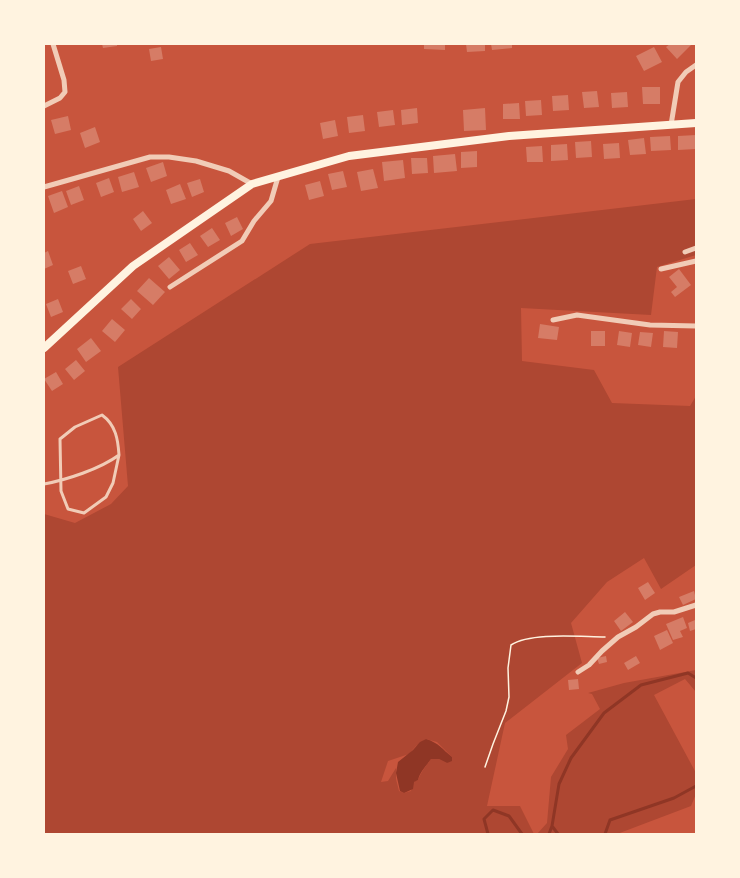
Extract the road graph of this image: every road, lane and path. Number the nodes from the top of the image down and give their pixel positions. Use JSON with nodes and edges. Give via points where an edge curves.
{"nodes":[{"id":1,"x":52,"y":44,"type":"edge"},
{"id":2,"x":696,"y":65,"type":"edge"},
{"id":3,"x":44,"y":106,"type":"edge"},
{"id":4,"x":696,"y":123,"type":"edge"},
{"id":5,"x":671,"y":125,"type":"junction"},
{"id":6,"x":278,"y":177,"type":"junction"},
{"id":7,"x":252,"y":184,"type":"junction"},
{"id":8,"x":44,"y":187,"type":"edge"},
{"id":9,"x":696,"y":248,"type":"edge"},
{"id":10,"x":685,"y":252,"type":"dead end"},
{"id":11,"x":696,"y":261,"type":"edge"},
{"id":12,"x":662,"y":269,"type":"dead end"},
{"id":13,"x":170,"y":286,"type":"dead end"},
{"id":14,"x":552,"y":320,"type":"dead end"},
{"id":15,"x":696,"y":326,"type":"edge"},
{"id":16,"x":44,"y":348,"type":"edge"},
{"id":17,"x":119,"y":455,"type":"junction"},
{"id":18,"x":62,"y":480,"type":"junction"},
{"id":19,"x":44,"y":484,"type":"edge"},
{"id":20,"x":696,"y":605,"type":"edge"},
{"id":21,"x":618,"y":637,"type":"junction"},
{"id":22,"x":578,"y":672,"type":"dead end"},
{"id":23,"x":485,"y":767,"type":"dead end"}],
"edges":[{"from":1,"to":3,"type":"street","via":[[65,92]]},
{"from":2,"to":5,"type":"street","via":[[678,82]]},
{"from":4,"to":5,"type":"main road"},
{"from":5,"to":6,"type":"main road","via":[[509,136],[349,156]]},
{"from":6,"to":7,"type":"main road"},
{"from":6,"to":13,"type":"street","via":[[271,201],[242,241]]},
{"from":7,"to":8,"type":"street","via":[[215,166],[169,157],[150,158]]},
{"from":7,"to":16,"type":"main road","via":[[133,266]]},
{"from":9,"to":10,"type":"street"},
{"from":11,"to":12,"type":"street"},
{"from":14,"to":15,"type":"street","via":[[577,315],[650,325]]},
{"from":17,"to":18,"type":"lane"},
{"from":17,"to":18,"type":"lane","via":[[106,497],[84,513],[68,509],[61,491]]},
{"from":17,"to":18,"type":"lane","via":[[118,438],[110,420],[102,415],[60,439]]},
{"from":18,"to":19,"type":"lane"},
{"from":20,"to":21,"type":"street","via":[[653,614]]},
{"from":21,"to":22,"type":"street"},
{"from":21,"to":23,"type":"path","via":[[559,636],[511,645],[508,704]]}]}
